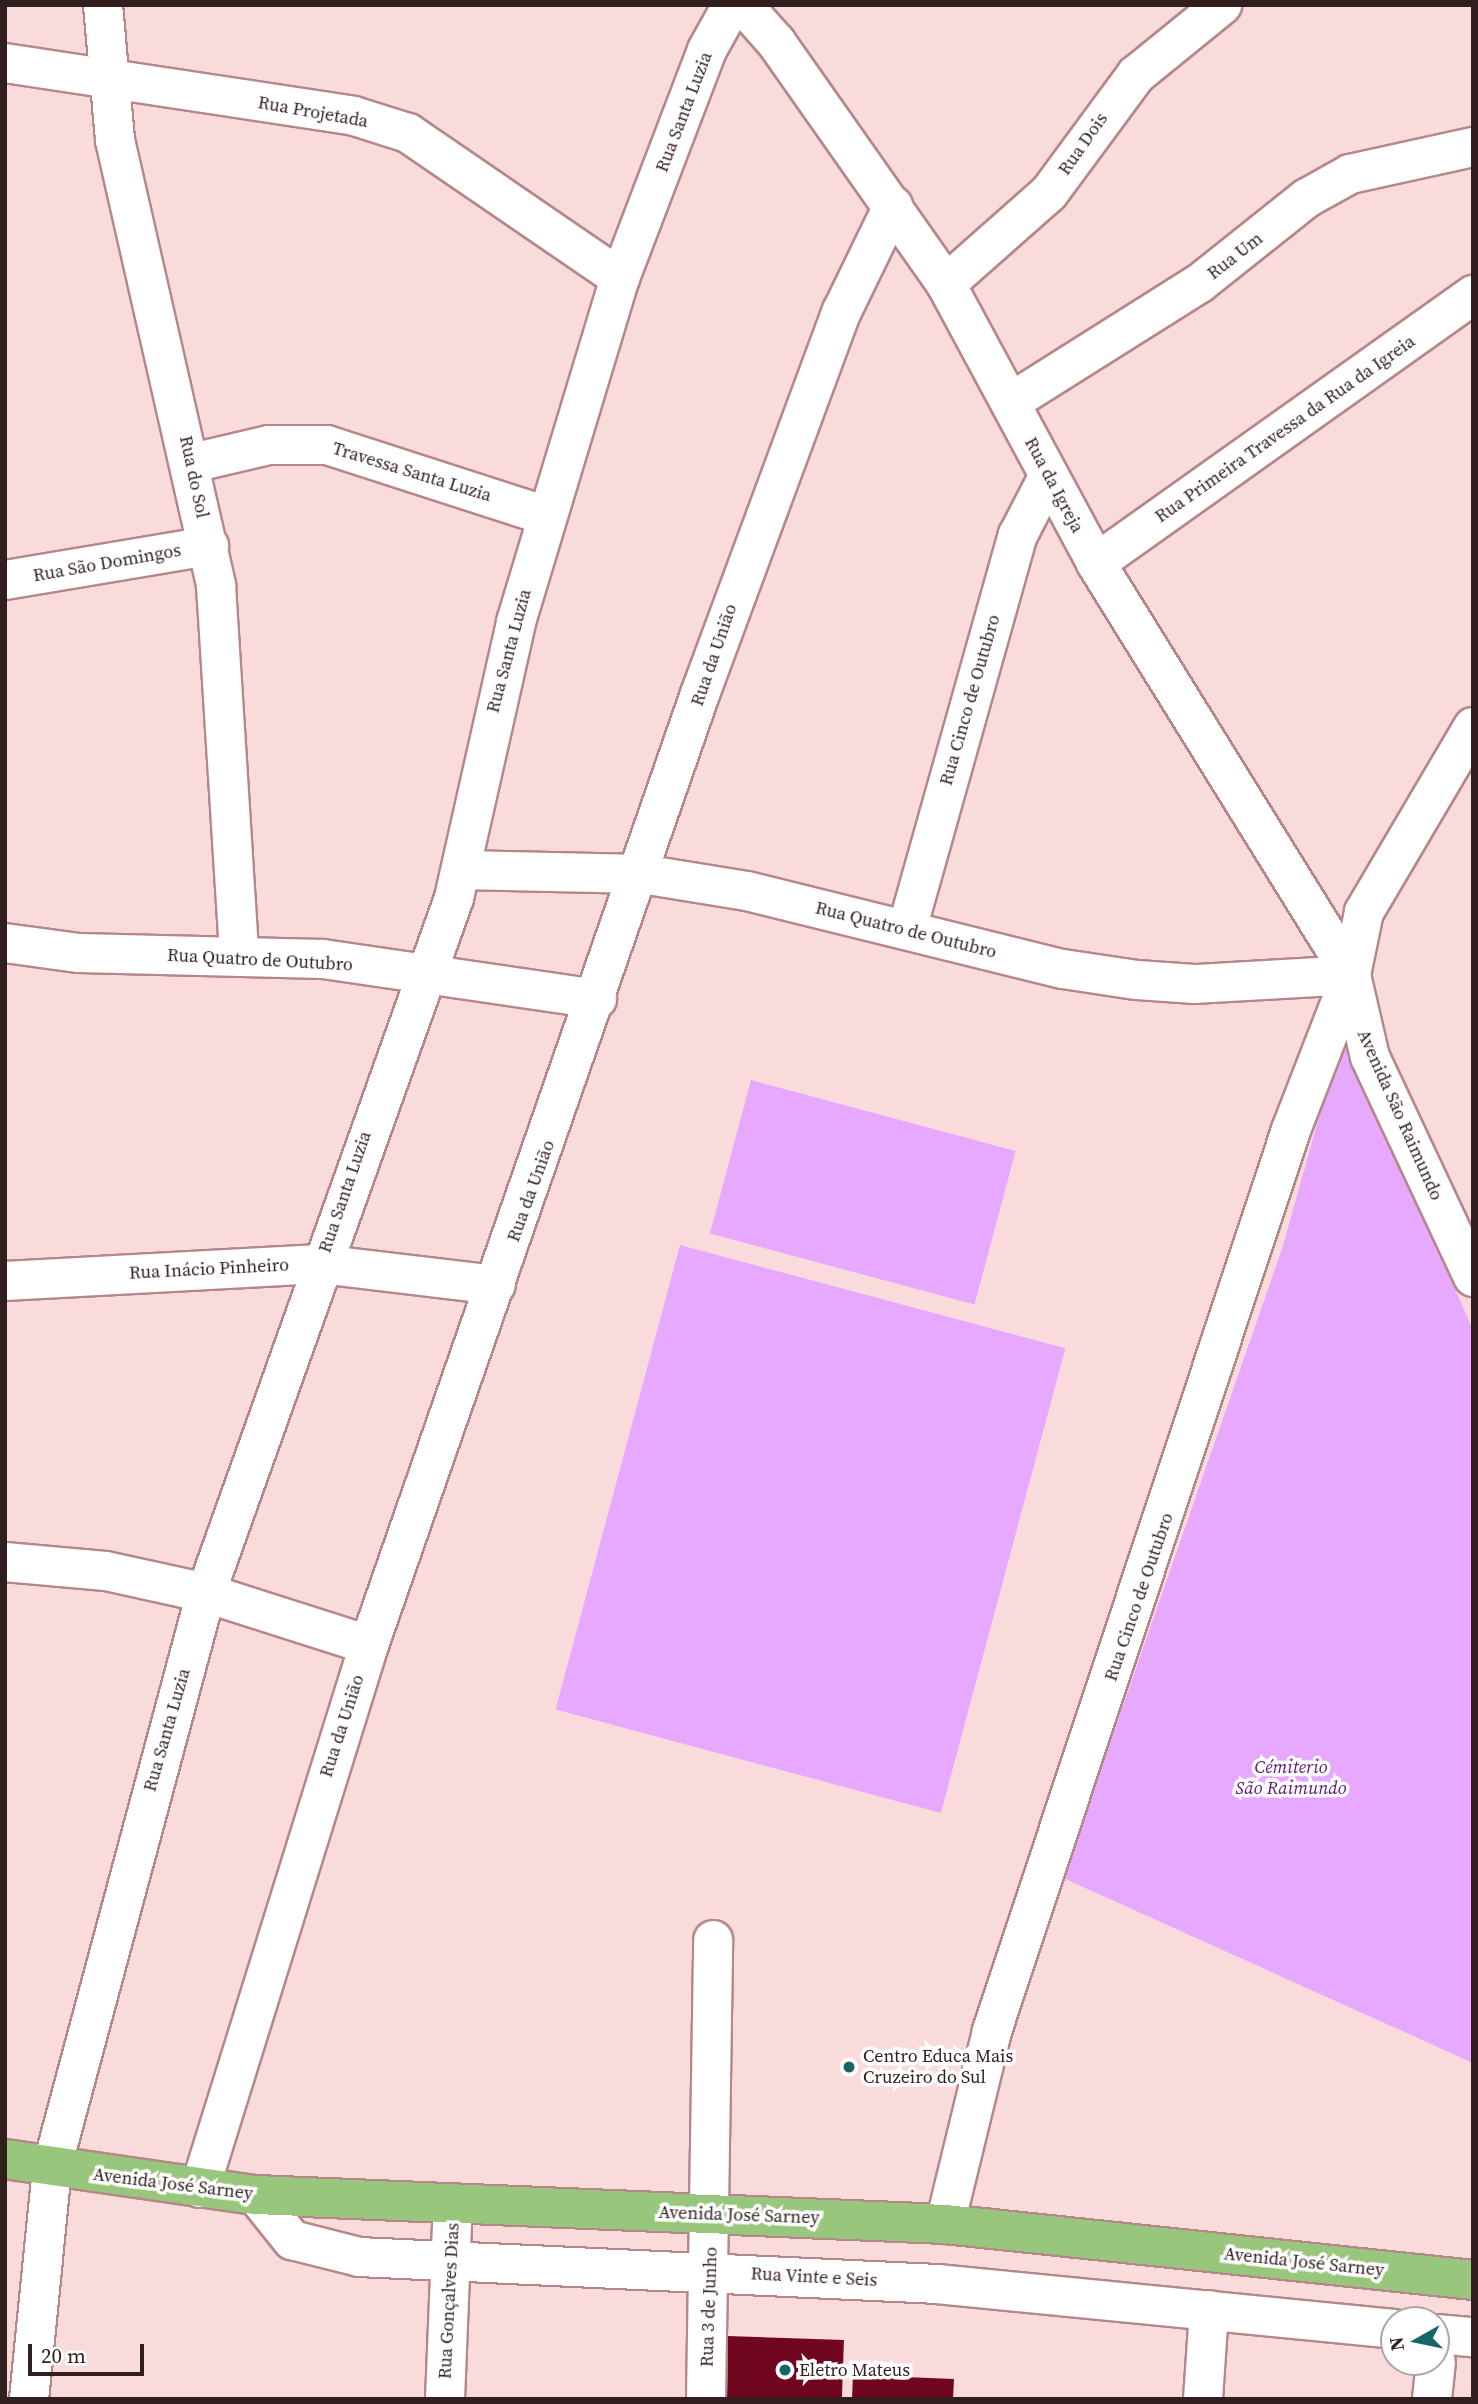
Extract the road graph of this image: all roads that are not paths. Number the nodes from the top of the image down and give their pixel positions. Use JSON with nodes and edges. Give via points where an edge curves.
{"nodes":[{"id":1,"x":103,"y":5,"type":"edge"},
{"id":2,"x":732,"y":5,"type":"edge"},
{"id":3,"x":743,"y":5,"type":"edge"},
{"id":4,"x":1222,"y":5,"type":"edge"},
{"id":5,"x":5,"y":63,"type":"edge"},
{"id":6,"x":105,"y":80,"type":"junction"},
{"id":7,"x":1473,"y":147,"type":"edge"},
{"id":8,"x":893,"y":206,"type":"junction"},
{"id":9,"x":620,"y":278,"type":"junction"},
{"id":10,"x":946,"y":284,"type":"junction"},
{"id":11,"x":1473,"y":295,"type":"edge"},
{"id":12,"x":1011,"y":402,"type":"junction"},
{"id":13,"x":192,"y":463,"type":"junction"},
{"id":14,"x":1048,"y":477,"type":"junction"},
{"id":15,"x":547,"y":516,"type":"junction"},
{"id":16,"x":209,"y":546,"type":"junction"},
{"id":17,"x":1096,"y":563,"type":"junction"},
{"id":18,"x":5,"y":580,"type":"edge"},
{"id":19,"x":1473,"y":727,"type":"edge"},
{"id":20,"x":461,"y":870,"type":"junction"},
{"id":21,"x":642,"y":874,"type":"junction"},
{"id":22,"x":906,"y":929,"type":"junction"},
{"id":23,"x":5,"y":943,"type":"edge"},
{"id":24,"x":239,"y":956,"type":"junction"},
{"id":25,"x":425,"y":974,"type":"junction"},
{"id":26,"x":1351,"y":975,"type":"junction"},
{"id":27,"x":597,"y":999,"type":"junction"},
{"id":28,"x":320,"y":1264,"type":"junction"},
{"id":29,"x":1473,"y":1277,"type":"edge"},
{"id":30,"x":5,"y":1281,"type":"edge"},
{"id":31,"x":496,"y":1285,"type":"junction"},
{"id":32,"x":5,"y":1562,"type":"edge"},
{"id":33,"x":206,"y":1593,"type":"junction"},
{"id":34,"x":369,"y":1645,"type":"junction"},
{"id":35,"x":713,"y":1940,"type":"dead end"},
{"id":36,"x":5,"y":2159,"type":"edge"},
{"id":37,"x":52,"y":2167,"type":"junction"},
{"id":38,"x":200,"y":2188,"type":"junction"},
{"id":39,"x":256,"y":2195,"type":"junction"},
{"id":40,"x":453,"y":2203,"type":"junction"},
{"id":41,"x":711,"y":2214,"type":"junction"},
{"id":42,"x":945,"y":2224,"type":"junction"},
{"id":43,"x":450,"y":2263,"type":"junction"},
{"id":44,"x":712,"y":2272,"type":"junction"},
{"id":45,"x":1473,"y":2280,"type":"edge"},
{"id":46,"x":1209,"y":2310,"type":"junction"},
{"id":47,"x":1380,"y":2328,"type":"edge"},
{"id":48,"x":1437,"y":2376,"type":"edge"},
{"id":49,"x":29,"y":2399,"type":"edge"},
{"id":50,"x":445,"y":2399,"type":"edge"},
{"id":51,"x":706,"y":2399,"type":"edge"},
{"id":52,"x":1203,"y":2399,"type":"edge"},
{"id":53,"x":1432,"y":2399,"type":"edge"}],
"edges":[{"from":1,"to":6,"type":"street","name":"Rua do Sol"},
{"from":2,"to":9,"type":"street","name":"Rua Santa Luzia","via":[[708,50]]},
{"from":3,"to":8,"type":"street","name":"Rua da Igreja"},
{"from":4,"to":10,"type":"street","name":"Rua Dois","via":[[1136,75],[1049,193]]},
{"from":5,"to":6,"type":"street","name":"Rua Projetada"},
{"from":6,"to":9,"type":"street","name":"Rua Projetada","via":[[354,116],[408,133]]},
{"from":6,"to":13,"type":"street","name":"Rua do Sol"},
{"from":7,"to":12,"type":"street","name":"Rua Um","via":[[1399,158],[1340,180],[1200,283]]},
{"from":8,"to":10,"type":"street","name":"Rua da Igreja"},
{"from":8,"to":21,"type":"street","name":"Rua da União","via":[[842,311],[771,493]]},
{"from":9,"to":15,"type":"street","name":"Rua Santa Luzia"},
{"from":10,"to":12,"type":"street","name":"Rua da Igreja"},
{"from":11,"to":17,"type":"street","name":"Rua Primeira Travessa da Rua da Igreia"},
{"from":12,"to":14,"type":"street","name":"Rua da Igreja"},
{"from":13,"to":15,"type":"street","name":"Travessa Santa Luzia","via":[[269,445],[327,445]]},
{"from":13,"to":16,"type":"street","name":"Rua do Sol"},
{"from":14,"to":17,"type":"street","name":"Rua da Igreja"},
{"from":14,"to":22,"type":"street","name":"Rua Cinco de Outubro","via":[[1018,535]]},
{"from":15,"to":20,"type":"street","name":"Rua Santa Luzia","via":[[480,761]]},
{"from":16,"to":18,"type":"street","name":"Rua São Domingos"},
{"from":16,"to":24,"type":"street","name":"Rua do Sol","via":[[229,731]]},
{"from":17,"to":26,"type":"street","name":"Rua da Igreja"},
{"from":19,"to":26,"type":"street","name":"Avenida São Raimundo","via":[[1375,891],[1357,931]]},
{"from":20,"to":21,"type":"street","name":"Rua Quatro de Outubro"},
{"from":20,"to":25,"type":"street","name":"Rua Santa Luzia"},
{"from":21,"to":22,"type":"street","name":"Rua Quatro de Outubro"},
{"from":21,"to":27,"type":"street","name":"Rua da União"},
{"from":22,"to":26,"type":"street","name":"Rua Quatro de Outubro","via":[[1063,969],[1137,980],[1195,984]]},
{"from":23,"to":24,"type":"street","name":"Rua Quatro de Outubro","via":[[79,953]]},
{"from":24,"to":25,"type":"street","name":"Rua Quatro de Outubro"},
{"from":25,"to":27,"type":"street","name":"Rua Quatro de Outubro"},
{"from":25,"to":28,"type":"street","name":"Rua Santa Luzia"},
{"from":26,"to":29,"type":"street","name":"Avenida São Raimundo","via":[[1370,1057]]},
{"from":26,"to":42,"type":"street","name":"Rua Cinco de Outubro","via":[[1295,1118],[992,2031]]},
{"from":27,"to":31,"type":"street","name":"Rua da União"},
{"from":28,"to":30,"type":"street","name":"Rua Inácio Pinheiro"},
{"from":28,"to":31,"type":"street","name":"Rua Inácio Pinheiro"},
{"from":28,"to":33,"type":"street","name":"Rua Santa Luzia"},
{"from":31,"to":34,"type":"street","name":"Rua da União"},
{"from":32,"to":33,"type":"street","via":[[106,1571]]},
{"from":33,"to":34,"type":"street"},
{"from":33,"to":37,"type":"street","name":"Rua Santa Luzia"},
{"from":34,"to":38,"type":"street","name":"Rua da União"},
{"from":35,"to":41,"type":"street","name":"Rua 3 de Junho"},
{"from":36,"to":37,"type":"main road","name":"Avenida José Sarney"},
{"from":37,"to":38,"type":"main road","name":"Avenida José Sarney"},
{"from":37,"to":49,"type":"street","name":"Rua Santa Luzia"},
{"from":38,"to":39,"type":"main road","name":"Avenida José Sarney"},
{"from":39,"to":40,"type":"main road","name":"Avenida José Sarney"},
{"from":39,"to":43,"type":"street","name":"Rua Vinte e Seis","via":[[280,2230],[309,2248]]},
{"from":40,"to":41,"type":"main road","name":"Avenida José Sarney"},
{"from":40,"to":43,"type":"street","name":"Rua Gonçalves Dias"},
{"from":41,"to":42,"type":"main road","name":"Avenida José Sarney"},
{"from":41,"to":44,"type":"street","name":"Rua 3 de Junho"},
{"from":42,"to":45,"type":"main road","name":"Avenida José Sarney"},
{"from":43,"to":44,"type":"street","name":"Rua Vinte e Seis"},
{"from":43,"to":50,"type":"street","name":"Rua Gonçalves Dias"},
{"from":44,"to":46,"type":"street","name":"Rua Vinte e Seis","via":[[937,2284]]},
{"from":44,"to":51,"type":"street","name":"Rua 3 de Junho"},
{"from":46,"to":47,"type":"street","name":"Rua Vinte e Seis"},
{"from":46,"to":52,"type":"street"},
{"from":48,"to":53,"type":"street"}]}
